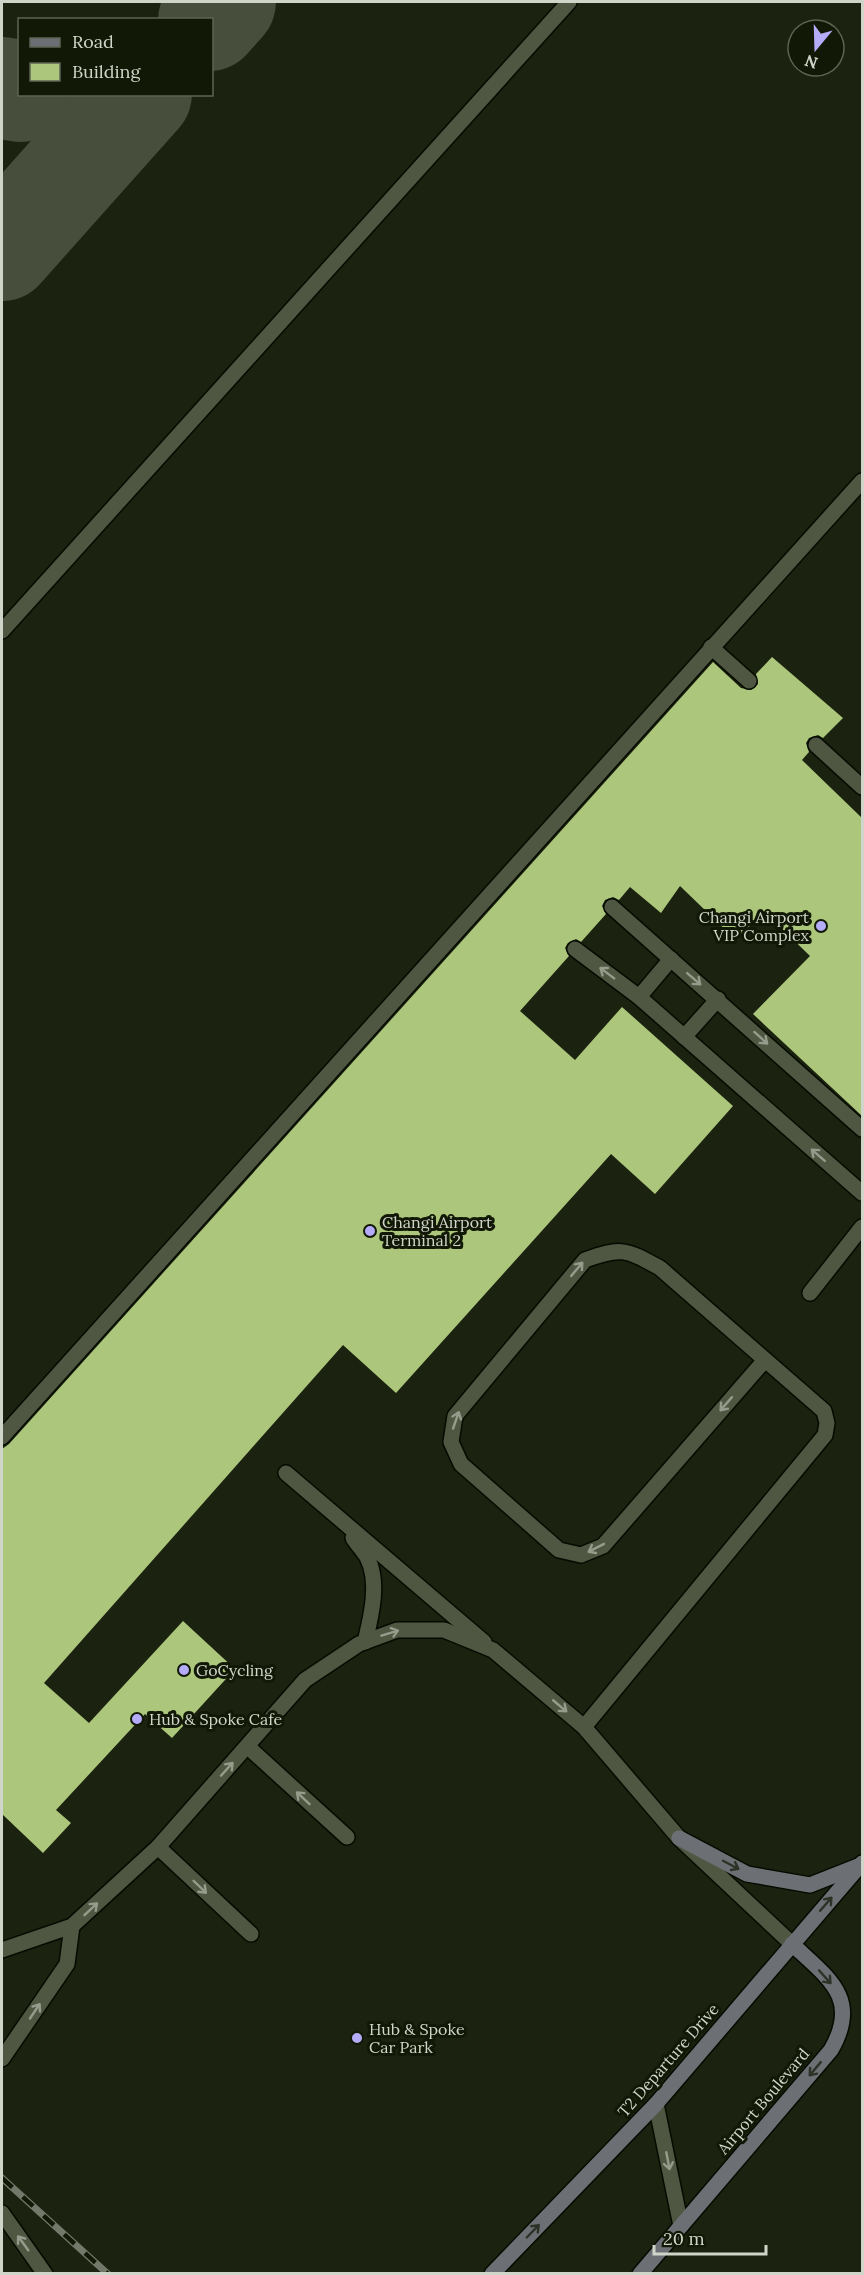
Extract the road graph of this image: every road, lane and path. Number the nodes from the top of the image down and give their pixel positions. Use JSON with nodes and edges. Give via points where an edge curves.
{"nodes":[{"id":1,"x":569,"y":2,"type":"edge"},
{"id":2,"x":862,"y":481,"type":"edge"},
{"id":3,"x":2,"y":631,"type":"edge"},
{"id":4,"x":711,"y":647,"type":"junction"},
{"id":5,"x":749,"y":681,"type":"dead end"},
{"id":6,"x":816,"y":745,"type":"dead end"},
{"id":7,"x":862,"y":787,"type":"edge"},
{"id":8,"x":612,"y":907,"type":"dead end"},
{"id":9,"x":575,"y":949,"type":"dead end"},
{"id":10,"x":671,"y":958,"type":"junction"},
{"id":11,"x":639,"y":997,"type":"junction"},
{"id":12,"x":718,"y":999,"type":"junction"},
{"id":13,"x":684,"y":1037,"type":"junction"},
{"id":14,"x":862,"y":1129,"type":"edge"},
{"id":15,"x":862,"y":1193,"type":"edge"},
{"id":16,"x":862,"y":1227,"type":"edge"},
{"id":17,"x":810,"y":1293,"type":"dead end"},
{"id":18,"x":765,"y":1360,"type":"junction"},
{"id":19,"x":2,"y":1437,"type":"edge"},
{"id":20,"x":286,"y":1473,"type":"dead end"},
{"id":21,"x":339,"y":1519,"type":"junction"},
{"id":22,"x":365,"y":1642,"type":"junction"},
{"id":23,"x":493,"y":1650,"type":"junction"},
{"id":24,"x":584,"y":1727,"type":"junction"},
{"id":25,"x":248,"y":1747,"type":"junction"},
{"id":26,"x":346,"y":1837,"type":"dead end"},
{"id":27,"x":680,"y":1838,"type":"junction"},
{"id":28,"x":158,"y":1847,"type":"junction"},
{"id":29,"x":861,"y":1864,"type":"edge"},
{"id":30,"x":72,"y":1926,"type":"junction"},
{"id":31,"x":251,"y":1934,"type":"dead end"},
{"id":32,"x":792,"y":1944,"type":"junction"},
{"id":33,"x":2,"y":1950,"type":"edge"},
{"id":34,"x":2,"y":2059,"type":"edge"},
{"id":35,"x":656,"y":2104,"type":"junction"},
{"id":36,"x":2,"y":2213,"type":"edge"},
{"id":37,"x":681,"y":2226,"type":"junction"},
{"id":38,"x":45,"y":2274,"type":"edge"},
{"id":39,"x":492,"y":2274,"type":"edge"},
{"id":40,"x":640,"y":2274,"type":"edge"}],
"edges":[{"from":1,"to":3,"type":"lane"},
{"from":2,"to":4,"type":"lane"},
{"from":4,"to":5,"type":"lane"},
{"from":4,"to":19,"type":"lane","via":[[541,842]]},
{"from":6,"to":7,"type":"lane"},
{"from":8,"to":10,"type":"lane"},
{"from":11,"to":9,"type":"lane","one_way":true},
{"from":10,"to":11,"type":"lane"},
{"from":10,"to":12,"type":"lane","one_way":true},
{"from":11,"to":13,"type":"lane"},
{"from":12,"to":13,"type":"lane"},
{"from":12,"to":14,"type":"lane","one_way":true},
{"from":15,"to":13,"type":"lane","one_way":true},
{"from":16,"to":17,"type":"lane"},
{"from":18,"to":18,"type":"lane","one_way":true,"via":[[603,1546],[581,1555],[559,1550],[461,1464],[451,1442],[455,1416],[585,1260],[603,1253],[628,1251],[660,1268]]},
{"from":18,"to":24,"type":"lane","via":[[824,1412],[828,1423],[825,1435]]},
{"from":20,"to":21,"type":"lane"},
{"from":21,"to":22,"type":"lane","via":[[368,1559],[374,1608]]},
{"from":21,"to":23,"type":"lane"},
{"from":22,"to":23,"type":"lane","one_way":true,"via":[[397,1630],[444,1630]]},
{"from":22,"to":25,"type":"lane","via":[[305,1680]]},
{"from":23,"to":24,"type":"lane","one_way":true},
{"from":24,"to":27,"type":"lane"},
{"from":26,"to":25,"type":"lane","one_way":true},
{"from":28,"to":25,"type":"lane","one_way":true},
{"from":27,"to":29,"type":"main road","one_way":true,"via":[[747,1874],[810,1885]]},
{"from":27,"to":32,"type":"lane"},
{"from":30,"to":28,"type":"lane","one_way":true},
{"from":28,"to":31,"type":"lane","one_way":true},
{"from":32,"to":29,"type":"main road","name":"T2 Departure Drive","one_way":true},
{"from":30,"to":33,"type":"lane"},
{"from":34,"to":30,"type":"lane","one_way":true,"via":[[67,1964]]},
{"from":32,"to":35,"type":"main road","name":"T2 Departure Drive"},
{"from":32,"to":37,"type":"main road","name":"Airport Boulevard","one_way":true,"via":[[837,1990],[843,2019],[839,2036]]},
{"from":35,"to":37,"type":"lane","one_way":true},
{"from":39,"to":35,"type":"main road","name":"T2 Departure Drive","one_way":true},
{"from":38,"to":36,"type":"lane","one_way":true},
{"from":37,"to":40,"type":"main road","name":"Airport Boulevard"}]}
